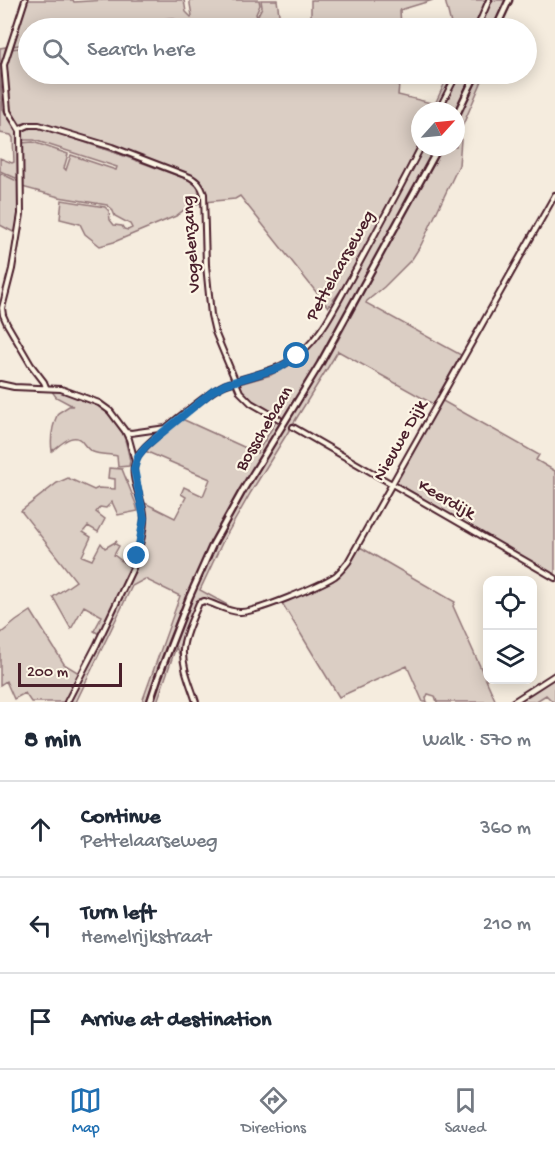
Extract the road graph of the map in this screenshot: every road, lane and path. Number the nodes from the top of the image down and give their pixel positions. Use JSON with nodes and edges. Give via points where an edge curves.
{"nodes":[{"id":1,"x":25,"y":0,"type":"edge"},
{"id":2,"x":489,"y":0,"type":"edge"},
{"id":3,"x":509,"y":0,"type":"edge"},
{"id":4,"x":19,"y":18,"type":"edge"},
{"id":5,"x":481,"y":18,"type":"edge"},
{"id":6,"x":501,"y":18,"type":"edge"},
{"id":7,"x":18,"y":22,"type":"edge"},
{"id":8,"x":452,"y":84,"type":"edge"},
{"id":9,"x":471,"y":84,"type":"edge"},
{"id":10,"x":443,"y":102,"type":"edge"},
{"id":11,"x":463,"y":102,"type":"edge"},
{"id":12,"x":20,"y":129,"type":"junction"},
{"id":13,"x":415,"y":156,"type":"edge"},
{"id":14,"x":434,"y":156,"type":"edge"},
{"id":15,"x":555,"y":195,"type":"edge"},
{"id":16,"x":235,"y":382,"type":"junction"},
{"id":17,"x":0,"y":384,"type":"edge"},
{"id":18,"x":46,"y":387,"type":"junction"},
{"id":19,"x":279,"y":419,"type":"dead end"},
{"id":20,"x":293,"y":427,"type":"dead end"},
{"id":21,"x":167,"y":428,"type":"junction"},
{"id":22,"x":125,"y":431,"type":"junction"},
{"id":23,"x":135,"y":462,"type":"junction"},
{"id":24,"x":392,"y":484,"type":"junction"},
{"id":25,"x":555,"y":578,"type":"edge"},
{"id":26,"x":555,"y":675,"type":"edge"},
{"id":27,"x":67,"y":702,"type":"edge"},
{"id":28,"x":150,"y":702,"type":"edge"},
{"id":29,"x":195,"y":702,"type":"edge"},
{"id":30,"x":513,"y":702,"type":"edge"}],
"edges":[{"from":1,"to":4,"type":"street"},
{"from":2,"to":5,"type":"street"},
{"from":3,"to":6,"type":"main road"},
{"from":7,"to":12,"type":"street","via":[[4,65],[8,111]]},
{"from":8,"to":10,"type":"street"},
{"from":9,"to":11,"type":"main road"},
{"from":12,"to":16,"type":"street","name":"Vogelenzang","via":[[39,125],[112,147],[190,177],[201,186],[211,315]]},
{"from":12,"to":18,"type":"street","via":[[21,214],[2,308],[7,324]]},
{"from":13,"to":16,"type":"street","name":"Pettelaarseweg","via":[[372,241],[314,339],[279,368]]},
{"from":14,"to":28,"type":"main road","name":"Bosschebaan","via":[[320,364],[213,544]]},
{"from":15,"to":24,"type":"street","name":"Nieuwe Dijk"},
{"from":16,"to":19,"type":"street","via":[[245,398]]},
{"from":16,"to":21,"type":"street","name":"Pettelaarseweg","via":[[213,391]]},
{"from":17,"to":18,"type":"street"},
{"from":18,"to":22,"type":"street","via":[[99,404],[110,411]]},
{"from":20,"to":24,"type":"street","name":"Keerdijk"},
{"from":21,"to":22,"type":"street"},
{"from":21,"to":23,"type":"street","name":"Pettelaarseweg","via":[[141,451]]},
{"from":22,"to":23,"type":"street"},
{"from":23,"to":27,"type":"street","via":[[144,518],[137,556]]},
{"from":24,"to":25,"type":"street","name":"Keerdijk"},
{"from":24,"to":29,"type":"street","name":"Nieuwe Dijk","via":[[348,562],[333,576],[248,612],[199,603],[183,652]]},
{"from":26,"to":30,"type":"street"}]}
